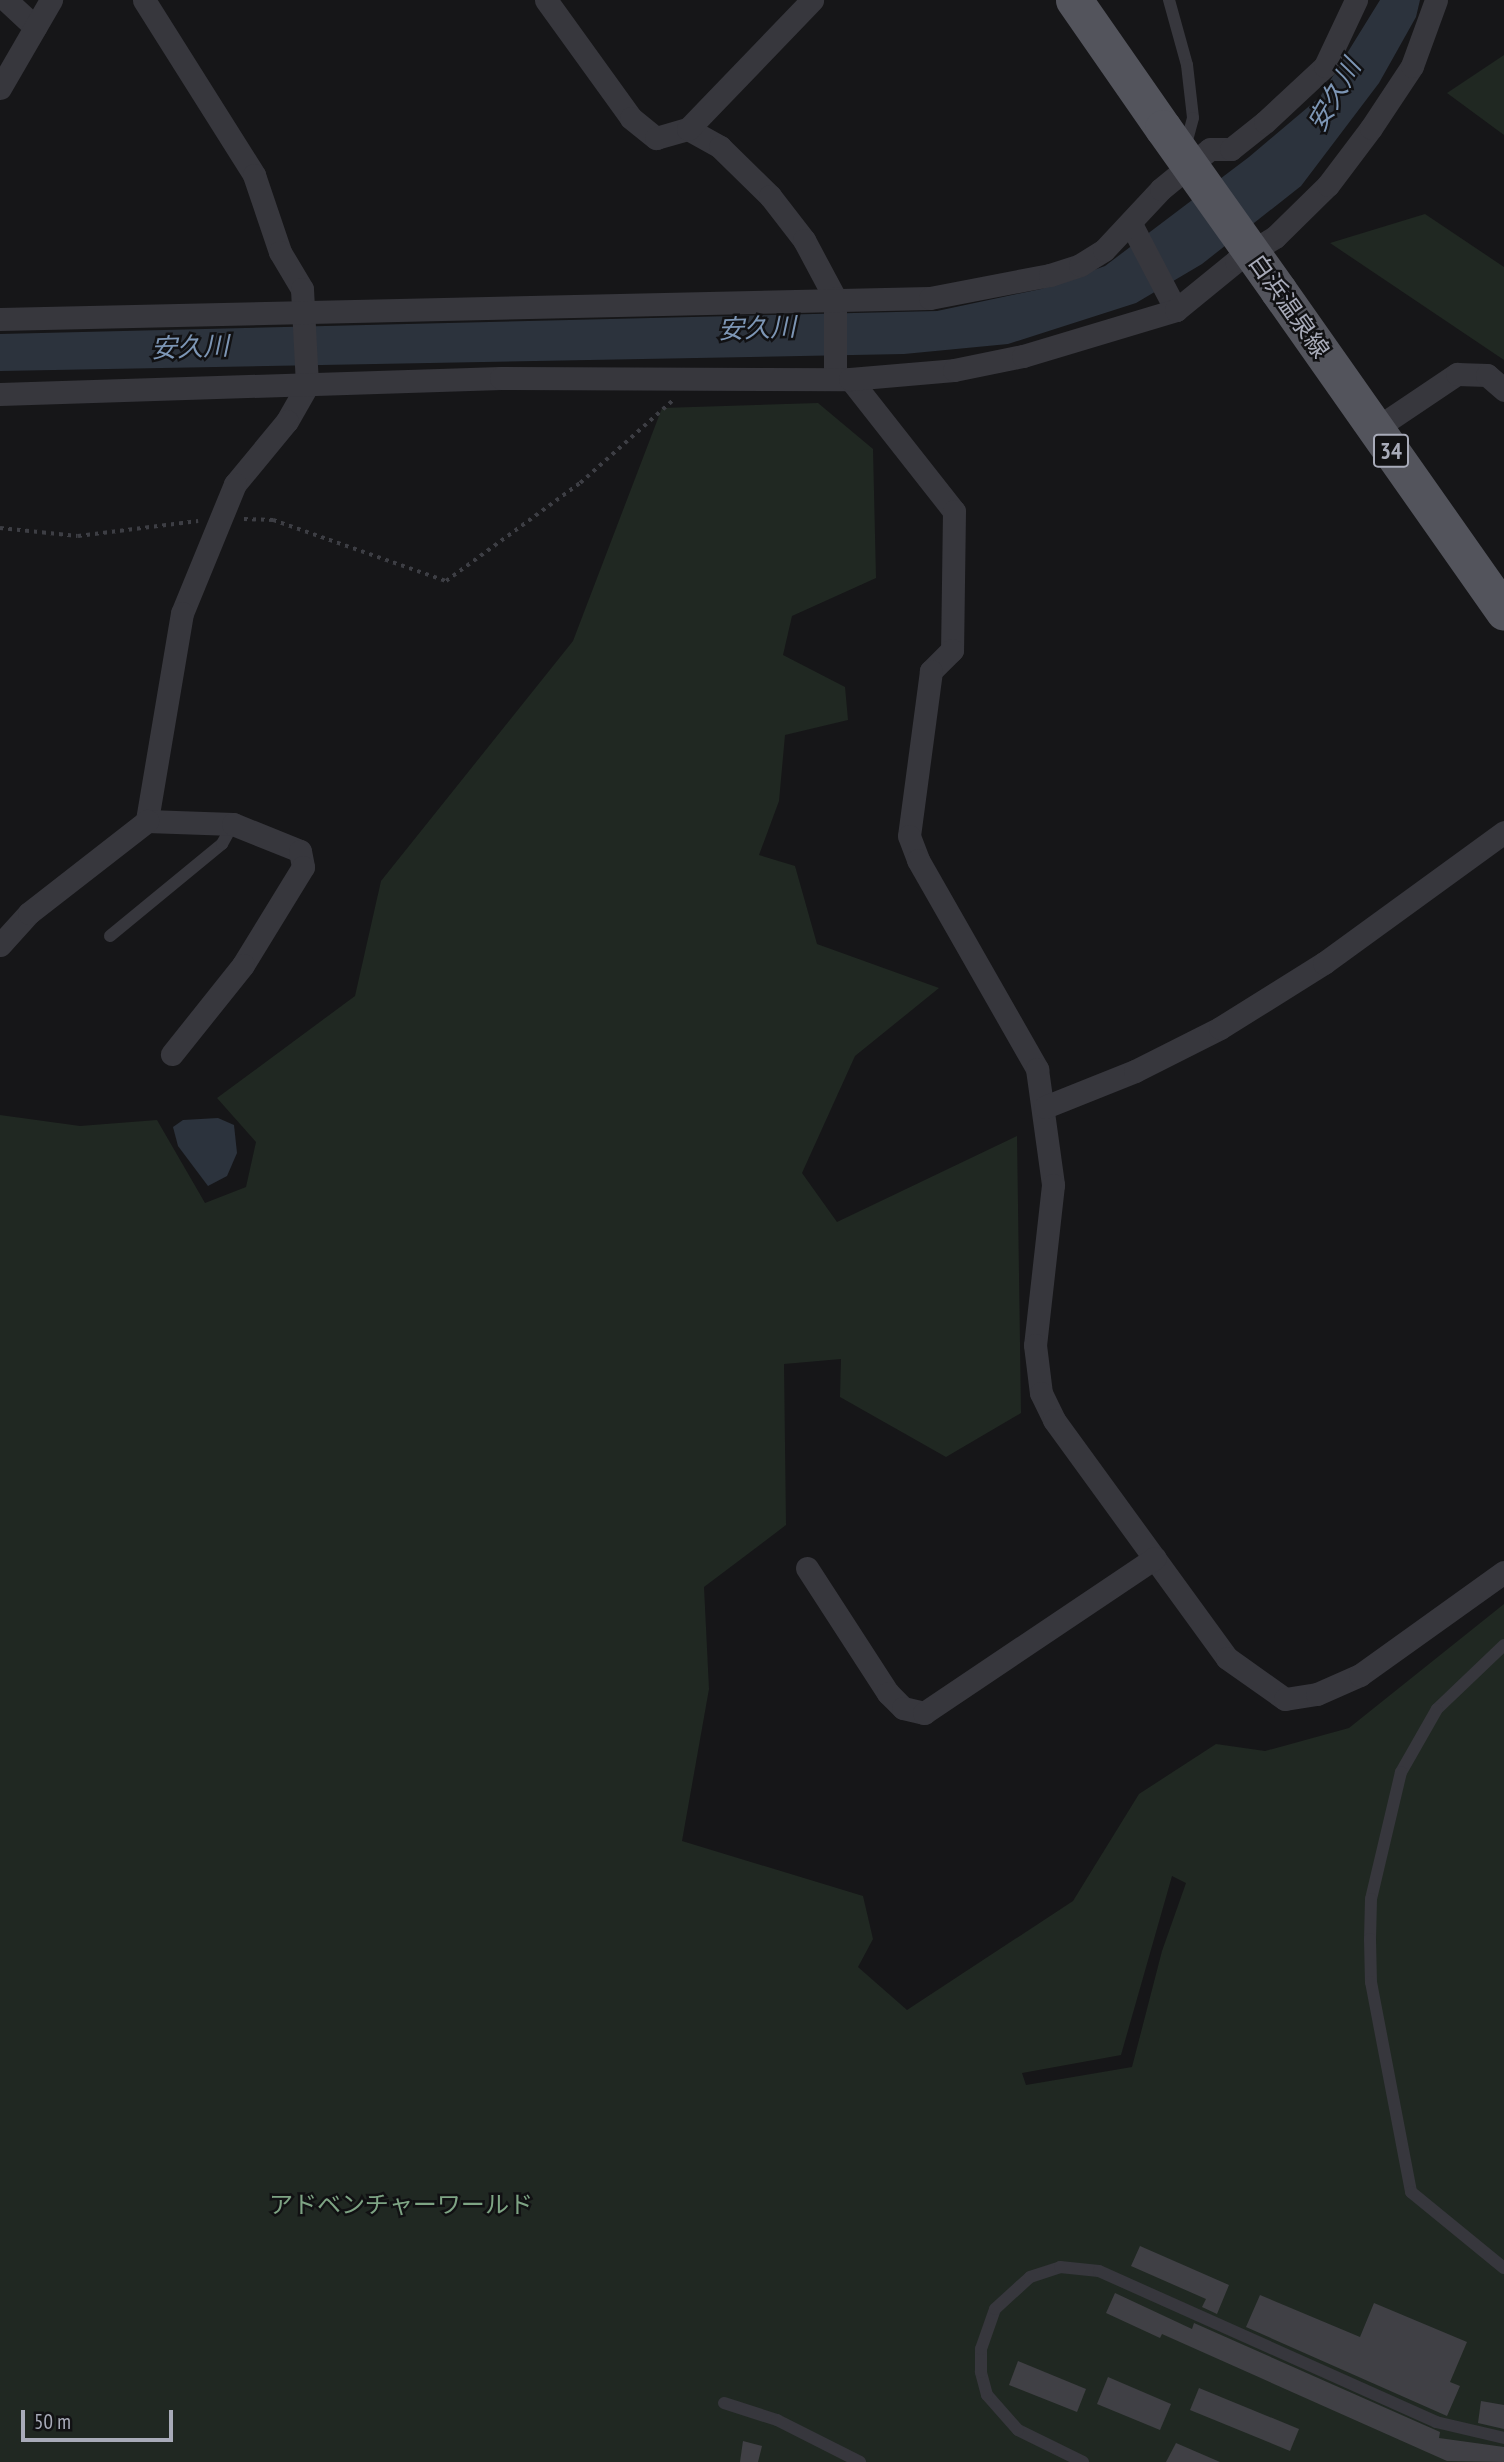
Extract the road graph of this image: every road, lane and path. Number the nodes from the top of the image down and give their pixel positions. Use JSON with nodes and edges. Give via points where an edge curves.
{"nodes":[{"id":1,"x":6,"y":0,"type":"edge"},
{"id":2,"x":51,"y":0,"type":"edge"},
{"id":3,"x":144,"y":0,"type":"edge"},
{"id":4,"x":546,"y":0,"type":"edge"},
{"id":5,"x":812,"y":0,"type":"edge"},
{"id":6,"x":1074,"y":0,"type":"edge"},
{"id":7,"x":1170,"y":0,"type":"edge"},
{"id":8,"x":1356,"y":0,"type":"edge"},
{"id":9,"x":1436,"y":0,"type":"edge"},
{"id":10,"x":35,"y":27,"type":"junction"},
{"id":11,"x":0,"y":88,"type":"edge"},
{"id":12,"x":688,"y":130,"type":"junction"},
{"id":13,"x":1177,"y":175,"type":"junction"},
{"id":14,"x":1132,"y":228,"type":"junction"},
{"id":15,"x":835,"y":298,"type":"junction"},
{"id":16,"x":1174,"y":306,"type":"junction"},
{"id":17,"x":305,"y":309,"type":"junction"},
{"id":18,"x":0,"y":319,"type":"edge"},
{"id":19,"x":698,"y":378,"type":"junction"},
{"id":20,"x":843,"y":378,"type":"junction"},
{"id":21,"x":307,"y":386,"type":"junction"},
{"id":22,"x":1504,"y":390,"type":"edge"},
{"id":23,"x":0,"y":394,"type":"edge"},
{"id":24,"x":1376,"y":429,"type":"junction"},
{"id":25,"x":222,"y":518,"type":"junction"},
{"id":26,"x":0,"y":528,"type":"edge"},
{"id":27,"x":1504,"y":612,"type":"edge"},
{"id":28,"x":147,"y":821,"type":"junction"},
{"id":29,"x":233,"y":824,"type":"junction"},
{"id":30,"x":1504,"y":832,"type":"edge"},
{"id":31,"x":110,"y":936,"type":"dead end"},
{"id":32,"x":0,"y":946,"type":"edge"},
{"id":33,"x":172,"y":1054,"type":"dead end"},
{"id":34,"x":1045,"y":1107,"type":"junction"},
{"id":35,"x":1155,"y":1558,"type":"junction"},
{"id":36,"x":807,"y":1568,"type":"dead end"},
{"id":37,"x":1504,"y":1572,"type":"edge"},
{"id":38,"x":1504,"y":1645,"type":"edge"},
{"id":39,"x":1504,"y":2268,"type":"edge"},
{"id":40,"x":724,"y":2403,"type":"dead end"},
{"id":41,"x":1504,"y":2438,"type":"edge"},
{"id":42,"x":860,"y":2462,"type":"edge"},
{"id":43,"x":1083,"y":2462,"type":"edge"}],
"edges":[{"from":1,"to":10,"type":"street"},
{"from":2,"to":10,"type":"street"},
{"from":3,"to":17,"type":"street","via":[[254,175],[280,252],[302,289]]},
{"from":4,"to":12,"type":"street","via":[[631,118],[656,138]]},
{"from":5,"to":12,"type":"street"},
{"from":6,"to":24,"type":"main road","name":"白浜温泉線","number":"34","bridge":true},
{"from":7,"to":13,"type":"lane","via":[[1187,65],[1193,118]]},
{"from":8,"to":13,"type":"street","via":[[1325,66],[1231,149],[1210,149]]},
{"from":9,"to":16,"type":"street","via":[[1412,66],[1328,185],[1275,237]]},
{"from":10,"to":11,"type":"street"},
{"from":12,"to":15,"type":"street","via":[[720,147],[770,195],[804,240]]},
{"from":13,"to":14,"type":"street"},
{"from":14,"to":15,"type":"street","via":[[1080,265],[1050,275],[967,294]]},
{"from":14,"to":16,"type":"street"},
{"from":15,"to":17,"type":"street"},
{"from":15,"to":20,"type":"street"},
{"from":16,"to":20,"type":"street","via":[[1023,356],[954,370]]},
{"from":17,"to":18,"type":"street"},
{"from":17,"to":21,"type":"street"},
{"from":19,"to":20,"type":"street"},
{"from":19,"to":21,"type":"street","via":[[501,378]]},
{"from":19,"to":25,"type":"path","via":[[580,483],[446,581],[273,520]]},
{"from":20,"to":34,"type":"street","via":[[954,512],[952,650],[931,671],[909,836],[918,860],[1037,1069]]},
{"from":21,"to":23,"type":"street"},
{"from":21,"to":25,"type":"street","via":[[287,421],[235,484]]},
{"from":22,"to":24,"type":"street","via":[[1487,375],[1457,374]]},
{"from":24,"to":27,"type":"main road","name":"白浜温泉線","number":"34"},
{"from":25,"to":26,"type":"path","via":[[78,536]]},
{"from":25,"to":28,"type":"street","via":[[182,613]]},
{"from":28,"to":29,"type":"street"},
{"from":28,"to":32,"type":"street","via":[[29,913]]},
{"from":29,"to":31,"type":"lane","via":[[222,844]]},
{"from":29,"to":33,"type":"street","via":[[300,851],[303,867],[243,965]]},
{"from":30,"to":34,"type":"street","via":[[1324,963],[1220,1028],[1135,1071]]},
{"from":34,"to":35,"type":"street","via":[[1053,1185],[1035,1345],[1041,1392],[1054,1420]]},
{"from":35,"to":36,"type":"street","via":[[924,1713],[903,1708],[888,1693]]},
{"from":35,"to":37,"type":"street","via":[[1227,1658],[1285,1699],[1317,1695],[1360,1675]]},
{"from":38,"to":39,"type":"lane","via":[[1437,1709],[1401,1772],[1371,1899],[1370,1939],[1371,1982],[1411,2192]]},
{"from":40,"to":42,"type":"lane","via":[[778,2420]]},
{"from":41,"to":43,"type":"lane","via":[[1436,2422],[1099,2271],[1060,2267],[1030,2277],[995,2309],[981,2349],[981,2372],[987,2395],[1018,2430]]}]}
